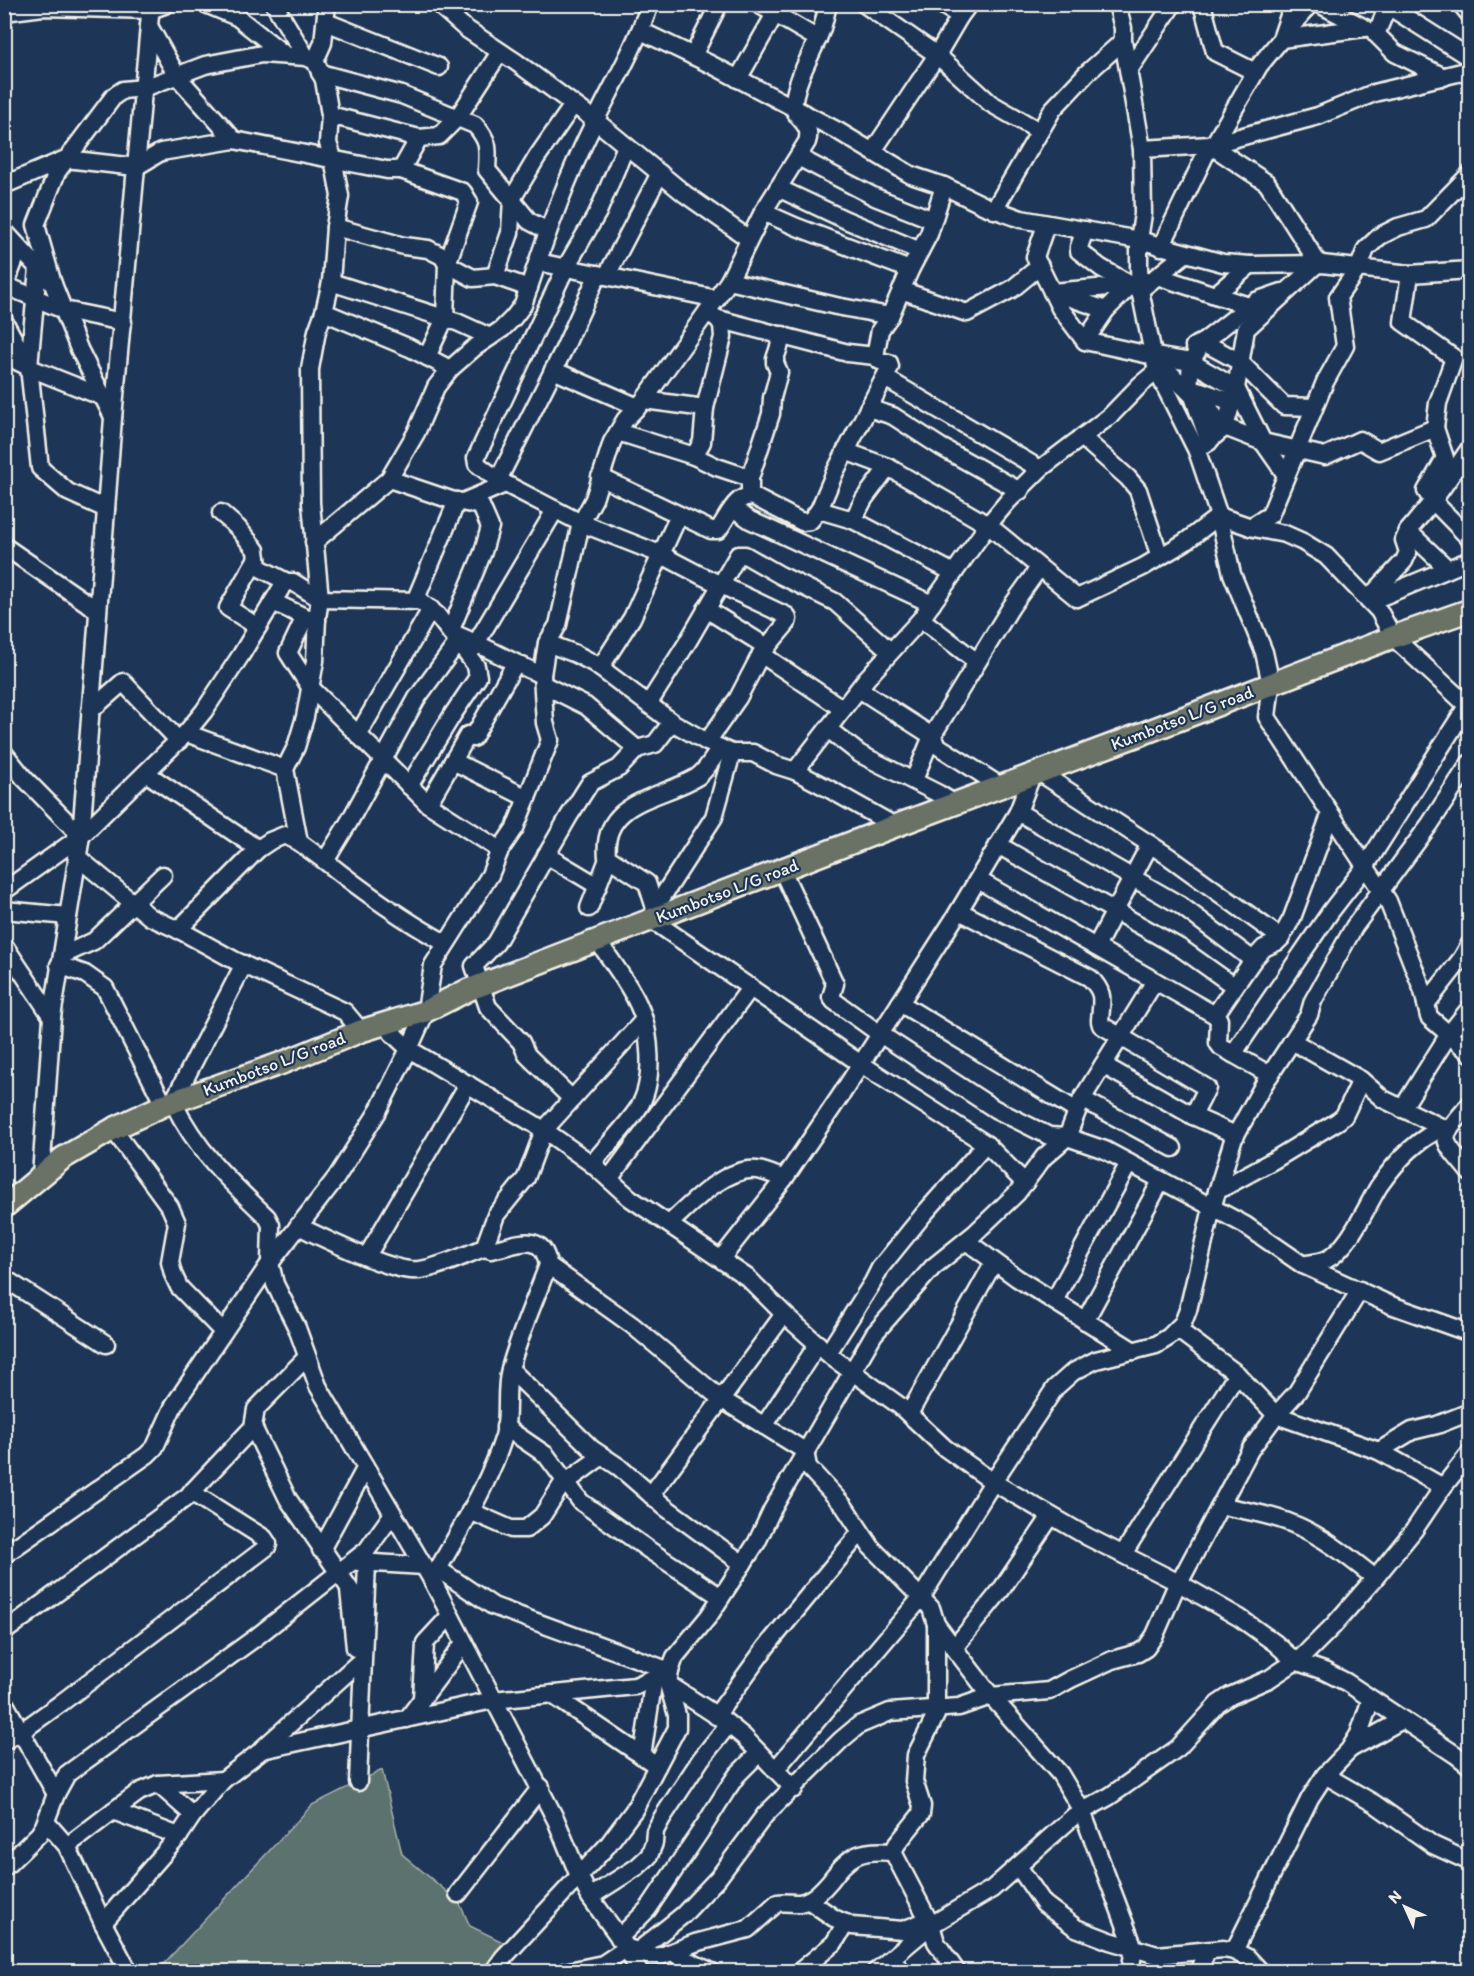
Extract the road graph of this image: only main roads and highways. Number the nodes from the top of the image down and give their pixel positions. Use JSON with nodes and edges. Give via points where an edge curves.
{"nodes":[{"id":1,"x":1470,"y":610,"type":"edge"},
{"id":2,"x":4,"y":1207,"type":"edge"}],
"edges":[{"from":1,"to":2,"type":"main road","name":"Kumbotso L/G road","via":[[782,870],[654,914],[426,1011],[168,1103],[63,1158]]}]}
